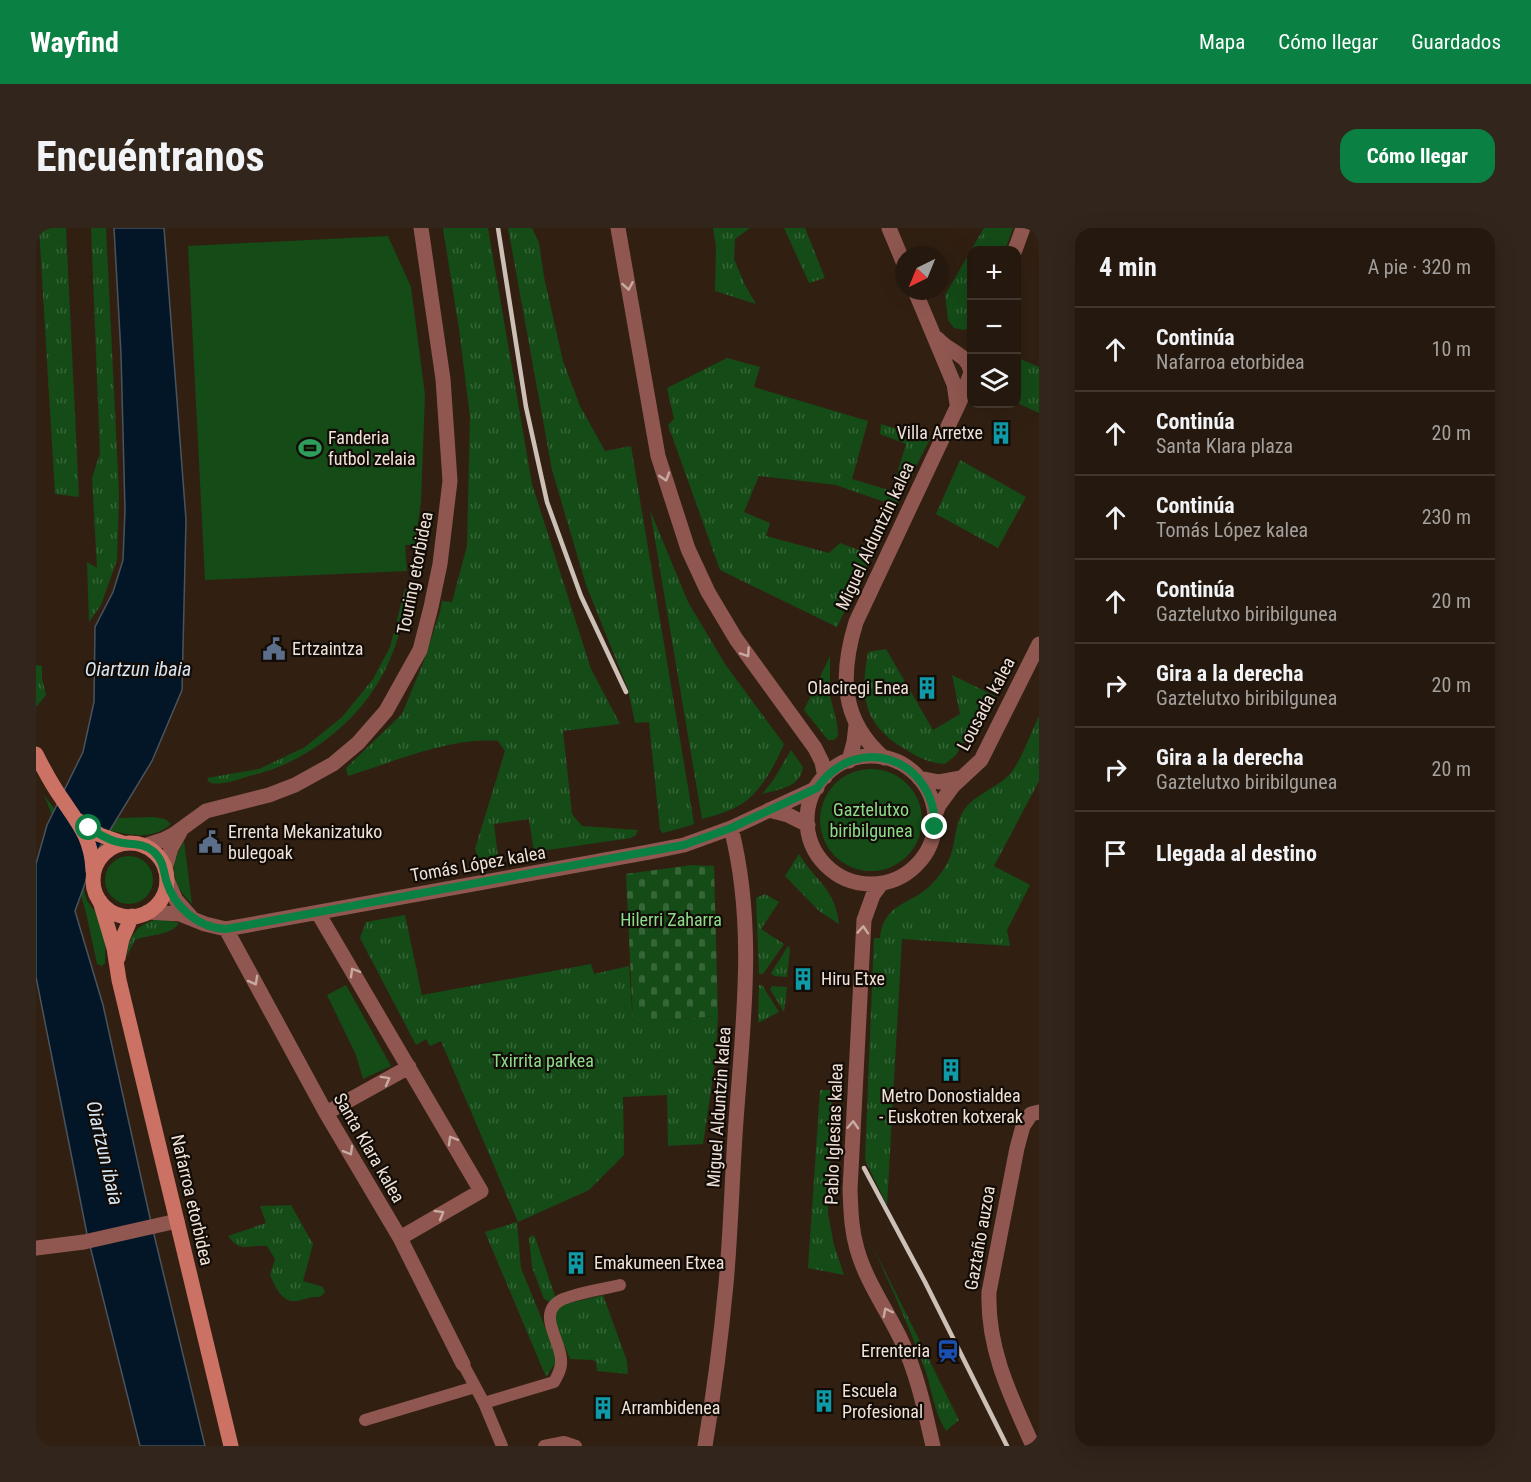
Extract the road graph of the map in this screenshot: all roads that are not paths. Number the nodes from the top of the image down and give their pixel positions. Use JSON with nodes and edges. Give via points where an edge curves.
{"nodes":[{"id":1,"x":421,"y":228,"type":"edge"},
{"id":2,"x":618,"y":228,"type":"edge"},
{"id":3,"x":889,"y":228,"type":"edge"},
{"id":4,"x":1023,"y":228,"type":"edge"},
{"id":5,"x":896,"y":246,"type":"edge"},
{"id":6,"x":1016,"y":246,"type":"edge"},
{"id":7,"x":919,"y":300,"type":"edge"},
{"id":8,"x":933,"y":332,"type":"junction"},
{"id":9,"x":967,"y":360,"type":"edge"},
{"id":10,"x":946,"y":364,"type":"junction"},
{"id":11,"x":967,"y":370,"type":"edge"},
{"id":12,"x":967,"y":380,"type":"edge"},
{"id":13,"x":957,"y":407,"type":"junction"},
{"id":14,"x":1039,"y":644,"type":"edge"},
{"id":15,"x":855,"y":725,"type":"junction"},
{"id":16,"x":36,"y":754,"type":"edge"},
{"id":17,"x":884,"y":758,"type":"junction"},
{"id":18,"x":849,"y":761,"type":"junction"},
{"id":19,"x":919,"y":778,"type":"junction"},
{"id":20,"x":961,"y":778,"type":"junction"},
{"id":21,"x":821,"y":782,"type":"junction"},
{"id":22,"x":769,"y":810,"type":"junction"},
{"id":23,"x":935,"y":815,"type":"junction"},
{"id":24,"x":79,"y":821,"type":"junction"},
{"id":25,"x":808,"y":825,"type":"junction"},
{"id":26,"x":731,"y":828,"type":"junction"},
{"id":27,"x":182,"y":830,"type":"junction"},
{"id":28,"x":123,"y":843,"type":"junction"},
{"id":29,"x":144,"y":846,"type":"junction"},
{"id":30,"x":166,"y":875,"type":"junction"},
{"id":31,"x":93,"y":877,"type":"junction"},
{"id":32,"x":880,"y":884,"type":"junction"},
{"id":33,"x":100,"y":901,"type":"junction"},
{"id":34,"x":318,"y":913,"type":"junction"},
{"id":35,"x":140,"y":914,"type":"junction"},
{"id":36,"x":190,"y":917,"type":"junction"},
{"id":37,"x":226,"y":929,"type":"junction"},
{"id":38,"x":117,"y":964,"type":"junction"},
{"id":39,"x":409,"y":1067,"type":"junction"},
{"id":40,"x":1039,"y":1112,"type":"edge"},
{"id":41,"x":326,"y":1113,"type":"junction"},
{"id":42,"x":177,"y":1221,"type":"junction"},
{"id":43,"x":400,"y":1238,"type":"junction"},
{"id":44,"x":36,"y":1248,"type":"edge"},
{"id":45,"x":620,"y":1285,"type":"dead end"},
{"id":46,"x":463,"y":1364,"type":"joint"},
{"id":47,"x":475,"y":1387,"type":"junction"},
{"id":48,"x":484,"y":1403,"type":"junction"},
{"id":49,"x":365,"y":1420,"type":"dead end"},
{"id":50,"x":231,"y":1446,"type":"edge"},
{"id":51,"x":502,"y":1446,"type":"edge"},
{"id":52,"x":544,"y":1446,"type":"edge"},
{"id":53,"x":576,"y":1446,"type":"edge"},
{"id":54,"x":705,"y":1446,"type":"edge"},
{"id":55,"x":933,"y":1446,"type":"edge"},
{"id":56,"x":1033,"y":1446,"type":"edge"}],
"edges":[{"from":1,"to":27,"type":"street","name":"Touring etorbidea","via":[[443,379],[450,481],[440,564],[420,650],[386,711],[333,764],[269,795],[206,811]]},
{"from":2,"to":21,"type":"street","one_way":true,"via":[[658,456],[688,549],[736,639],[815,748],[822,762]]},
{"from":3,"to":5,"type":"street"},
{"from":4,"to":6,"type":"street"},
{"from":7,"to":8,"type":"street"},
{"from":8,"to":9,"type":"street","via":[[943,345]]},
{"from":8,"to":10,"type":"street"},
{"from":10,"to":11,"type":"street","via":[[960,372]]},
{"from":10,"to":13,"type":"street"},
{"from":12,"to":13,"type":"street","name":"Miguel Alduntzin kalea"},
{"from":13,"to":15,"type":"street","name":"Miguel Alduntzin kalea","via":[[856,622],[846,670]]},
{"from":14,"to":20,"type":"street","name":"Lousada kalea","via":[[985,753]]},
{"from":15,"to":17,"type":"street","name":"Miguel Alduntzin kalea"},
{"from":15,"to":18,"type":"street","name":"Miguel Alduntzin kalea"},
{"from":16,"to":24,"type":"main road"},
{"from":17,"to":18,"type":"street"},
{"from":17,"to":19,"type":"street","via":[[903,765]]},
{"from":18,"to":21,"type":"street"},
{"from":19,"to":20,"type":"street","name":"Lousada kalea","via":[[939,782]]},
{"from":19,"to":23,"type":"street"},
{"from":20,"to":23,"type":"street","name":"Lousada kalea","via":[[945,795]]},
{"from":21,"to":22,"type":"street","name":"Tomás López kalea"},
{"from":21,"to":25,"type":"street","via":[[810,806]]},
{"from":22,"to":25,"type":"street"},
{"from":22,"to":26,"type":"street","name":"Tomás López kalea"},
{"from":23,"to":32,"type":"street","via":[[933,839],[921,860],[903,876]]},
{"from":24,"to":28,"type":"main road","via":[[100,835]]},
{"from":24,"to":31,"type":"main road","via":[[90,848]]},
{"from":25,"to":32,"type":"street","via":[[814,847],[827,866],[847,879]]},
{"from":26,"to":34,"type":"street","name":"Tomás López kalea","via":[[684,845]]},
{"from":26,"to":54,"type":"street","name":"Miguel Alduntzin kalea","via":[[744,898],[745,1016],[726,1283]]},
{"from":27,"to":29,"type":"street","name":"Touring etorbidea"},
{"from":27,"to":30,"type":"street","name":"Touring etorbidea","via":[[171,848]]},
{"from":28,"to":29,"type":"main road"},
{"from":28,"to":31,"type":"main road","via":[[106,852]]},
{"from":29,"to":30,"type":"main road","via":[[157,855]]},
{"from":30,"to":35,"type":"main road","via":[[166,888],[159,902]]},
{"from":30,"to":36,"type":"street","via":[[176,900]]},
{"from":31,"to":33,"type":"main road"},
{"from":55,"to":32,"type":"street","name":"Pablo Iglesias kalea","one_way":true,"via":[[917,1380],[860,1258],[851,1220],[864,920]]},
{"from":33,"to":35,"type":"main road","via":[[118,915]]},
{"from":33,"to":38,"type":"main road","name":"Nafarroa etorbidea"},
{"from":34,"to":37,"type":"street","name":"Tomás López kalea"},
{"from":39,"to":34,"type":"street","one_way":true},
{"from":35,"to":36,"type":"street","name":"Tomás López kalea","via":[[169,912]]},
{"from":35,"to":38,"type":"main road","name":"Nafarroa etorbidea","via":[[122,939]]},
{"from":36,"to":37,"type":"street","name":"Tomás López kalea"},
{"from":37,"to":41,"type":"street","name":"Santa Klara kalea","one_way":true},
{"from":38,"to":42,"type":"main road","name":"Nafarroa etorbidea"},
{"from":41,"to":39,"type":"street","one_way":true},
{"from":43,"to":39,"type":"street","one_way":true,"via":[[481,1191]]},
{"from":40,"to":56,"type":"street","name":"Gaztaño auzoa","via":[[1031,1114],[1023,1126],[1017,1148],[988,1313],[1005,1385]]},
{"from":41,"to":43,"type":"street","name":"Santa Klara kalea","one_way":true},
{"from":42,"to":44,"type":"street","via":[[84,1242]]},
{"from":42,"to":50,"type":"main road","name":"Nafarroa etorbidea"},
{"from":43,"to":46,"type":"street","name":"Santa Klara kalea"},
{"from":45,"to":48,"type":"street","via":[[561,1300],[551,1310],[549,1317],[561,1358],[554,1382]]},
{"from":46,"to":47,"type":"street","name":"Santa Klara kalea"},
{"from":47,"to":48,"type":"street","name":"Santa Klara kalea"},
{"from":47,"to":49,"type":"street"},
{"from":48,"to":51,"type":"street","name":"Santa Klara kalea"},
{"from":52,"to":53,"type":"street","via":[[564,1442]]}]}
